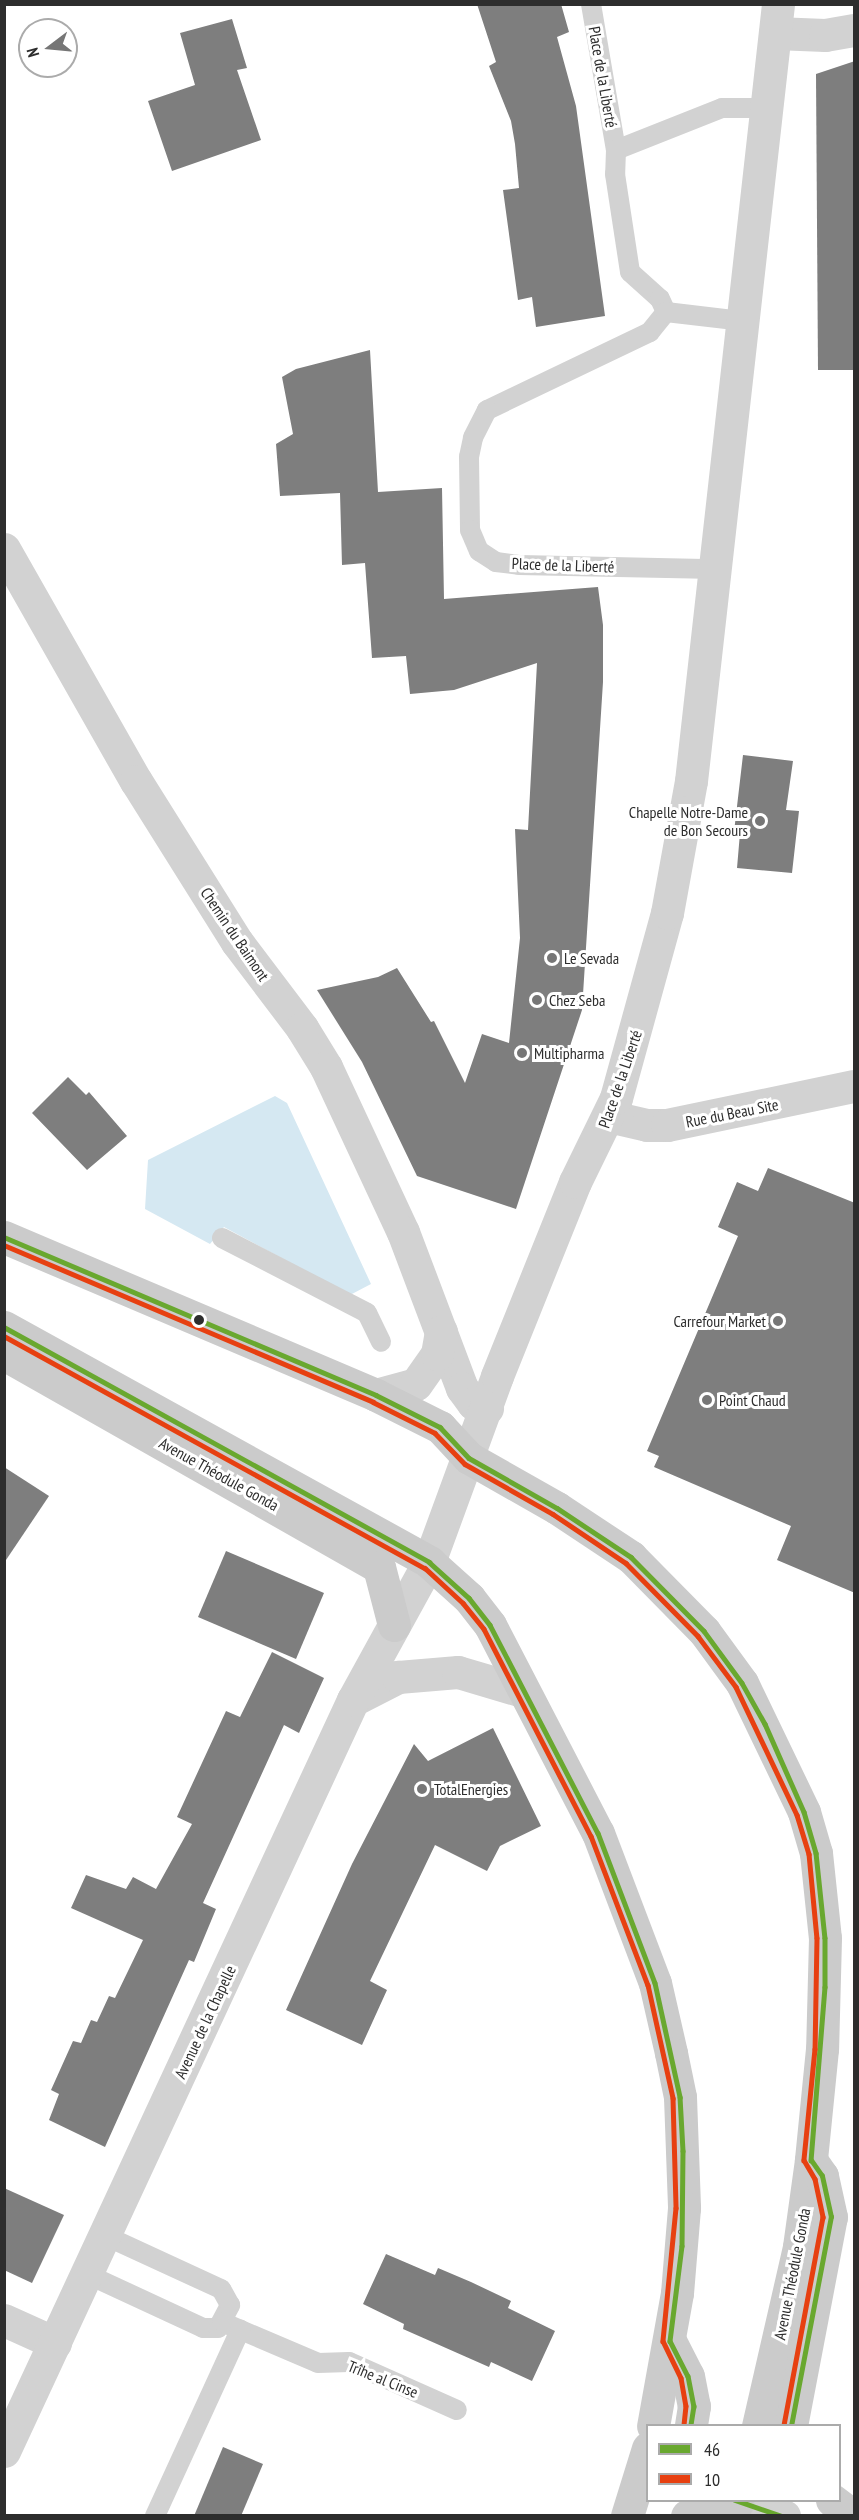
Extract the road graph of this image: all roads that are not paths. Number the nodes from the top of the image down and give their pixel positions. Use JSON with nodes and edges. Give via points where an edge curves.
{"nodes":[{"id":1,"x":591,"y":4,"type":"edge"},
{"id":2,"x":777,"y":19,"type":"edge"},
{"id":3,"x":855,"y":30,"type":"edge"},
{"id":4,"x":768,"y":108,"type":"junction"},
{"id":5,"x":616,"y":150,"type":"junction"},
{"id":6,"x":666,"y":312,"type":"junction"},
{"id":7,"x":743,"y":321,"type":"junction"},
{"id":8,"x":4,"y":549,"type":"edge"},
{"id":9,"x":716,"y":569,"type":"junction"},
{"id":10,"x":855,"y":1086,"type":"edge"},
{"id":11,"x":608,"y":1116,"type":"junction"},
{"id":12,"x":4,"y":1237,"type":"edge"},
{"id":13,"x":222,"y":1238,"type":"dead end"},
{"id":14,"x":4,"y":1327,"type":"edge"},
{"id":15,"x":441,"y":1331,"type":"junction"},
{"id":16,"x":381,"y":1342,"type":"dead end"},
{"id":17,"x":4,"y":1354,"type":"edge"},
{"id":18,"x":376,"y":1395,"type":"junction"},
{"id":19,"x":487,"y":1408,"type":"junction"},
{"id":20,"x":469,"y":1458,"type":"junction"},
{"id":21,"x":429,"y":1562,"type":"junction"},
{"id":22,"x":394,"y":1625,"type":"junction"},
{"id":23,"x":522,"y":1691,"type":"junction"},
{"id":24,"x":353,"y":1700,"type":"junction"},
{"id":25,"x":811,"y":2160,"type":"junction"},
{"id":26,"x":106,"y":2236,"type":"junction"},
{"id":27,"x":88,"y":2275,"type":"junction"},
{"id":28,"x":4,"y":2320,"type":"edge"},
{"id":29,"x":222,"y":2322,"type":"junction"},
{"id":30,"x":240,"y":2330,"type":"junction"},
{"id":31,"x":670,"y":2341,"type":"junction"},
{"id":32,"x":55,"y":2343,"type":"junction"},
{"id":33,"x":457,"y":2410,"type":"dead end"},
{"id":34,"x":653,"y":2424,"type":"edge"},
{"id":35,"x":691,"y":2424,"type":"edge"},
{"id":36,"x":758,"y":2424,"type":"edge"},
{"id":37,"x":791,"y":2424,"type":"edge"},
{"id":38,"x":4,"y":2451,"type":"edge"},
{"id":39,"x":646,"y":2454,"type":"edge"},
{"id":40,"x":835,"y":2502,"type":"edge"},
{"id":41,"x":735,"y":2505,"type":"edge"},
{"id":42,"x":155,"y":2516,"type":"edge"},
{"id":43,"x":627,"y":2516,"type":"edge"},
{"id":44,"x":687,"y":2516,"type":"edge"},
{"id":45,"x":784,"y":2516,"type":"edge"},
{"id":46,"x":853,"y":2516,"type":"edge"}],
"edges":[{"from":1,"to":5,"type":"lane","name":"Place de la Liberté"},
{"from":2,"to":3,"type":"street","via":[[813,36]]},
{"from":2,"to":4,"type":"street","name":"Place de la Liberté"},
{"from":4,"to":5,"type":"lane","name":"Place de la Liberté","via":[[722,108]]},
{"from":4,"to":7,"type":"street","name":"Place de la Liberté"},
{"from":5,"to":6,"type":"lane","name":"Place de la Liberté","via":[[615,174],[630,272],[660,299]]},
{"from":6,"to":7,"type":"lane"},
{"from":6,"to":9,"type":"lane","name":"Place de la Liberté","via":[[650,332],[487,410],[479,420],[469,457],[470,530],[479,551],[496,562],[519,566]]},
{"from":7,"to":9,"type":"street","name":"Place de la Liberté"},
{"from":8,"to":15,"type":"street","name":"Chemin du Baimont","via":[[136,781],[237,942],[302,1028],[326,1067],[403,1232]]},
{"from":9,"to":11,"type":"street","name":"Place de la Liberté","via":[[678,860],[638,1026]]},
{"from":10,"to":11,"type":"street","name":"Rue du Beau Site","via":[[667,1125],[647,1125]]},
{"from":11,"to":19,"type":"street","name":"Place de la Liberté","via":[[575,1182]]},
{"from":12,"to":18,"type":"main road","name":"Avenue Théodule Gonda"},
{"from":13,"to":16,"type":"lane","via":[[366,1313]]},
{"from":14,"to":21,"type":"main road","name":"Avenue Théodule Gonda"},
{"from":15,"to":18,"type":"street","via":[[437,1354],[416,1384]]},
{"from":15,"to":19,"type":"street","name":"Chemin du Baimont","via":[[462,1388],[473,1403]]},
{"from":17,"to":22,"type":"main road","name":"Avenue Théodule Gonda","via":[[379,1567]]},
{"from":18,"to":20,"type":"main road","name":"Avenue Théodule Gonda","via":[[440,1427]]},
{"from":19,"to":20,"type":"street","name":"Place de la Liberté"},
{"from":20,"to":21,"type":"street","name":"Place de la Liberté"},
{"from":20,"to":25,"type":"main road","name":"Avenue Théodule Gonda","via":[[623,1552],[704,1631],[742,1683],[765,1724],[804,1812],[816,1853],[825,1938],[822,2049]]},
{"from":21,"to":22,"type":"street","name":"Avenue de la Chapelle"},
{"from":21,"to":23,"type":"main road","name":"Avenue Théodule Gonda","via":[[490,1625]]},
{"from":22,"to":24,"type":"street","name":"Avenue de la Chapelle"},
{"from":23,"to":24,"type":"street","via":[[458,1672],[398,1677]]},
{"from":23,"to":31,"type":"main road","name":"Avenue Théodule Gonda","via":[[572,1779],[621,1889],[655,1983],[680,2097],[683,2151],[682,2246]]},
{"from":24,"to":26,"type":"street","name":"Avenue de la Chapelle"},
{"from":25,"to":36,"type":"main road","name":"Avenue Théodule Gonda","via":[[799,2247]]},
{"from":25,"to":37,"type":"main road","via":[[822,2176],[831,2217]]},
{"from":26,"to":27,"type":"street","name":"Avenue de la Chapelle"},
{"from":26,"to":29,"type":"lane","via":[[221,2289],[230,2305]]},
{"from":27,"to":29,"type":"lane","name":"Trîhe al Cinse","via":[[203,2328],[218,2328]]},
{"from":27,"to":32,"type":"street","name":"Avenue de la Chapelle"},
{"from":28,"to":32,"type":"street"},
{"from":29,"to":30,"type":"lane","name":"Trîhe al Cinse"},
{"from":30,"to":33,"type":"lane","name":"Trîhe al Cinse","via":[[318,2363],[349,2362]]},
{"from":30,"to":42,"type":"lane"},
{"from":31,"to":34,"type":"main road","name":"Avenue Théodule Gonda"},
{"from":31,"to":35,"type":"main road","via":[[688,2376],[694,2406]]},
{"from":32,"to":38,"type":"street","name":"Avenue de la Chapelle"},
{"from":39,"to":43,"type":"main road"},
{"from":40,"to":46,"type":"main road"},
{"from":41,"to":44,"type":"main road"},
{"from":41,"to":45,"type":"street"}]}
